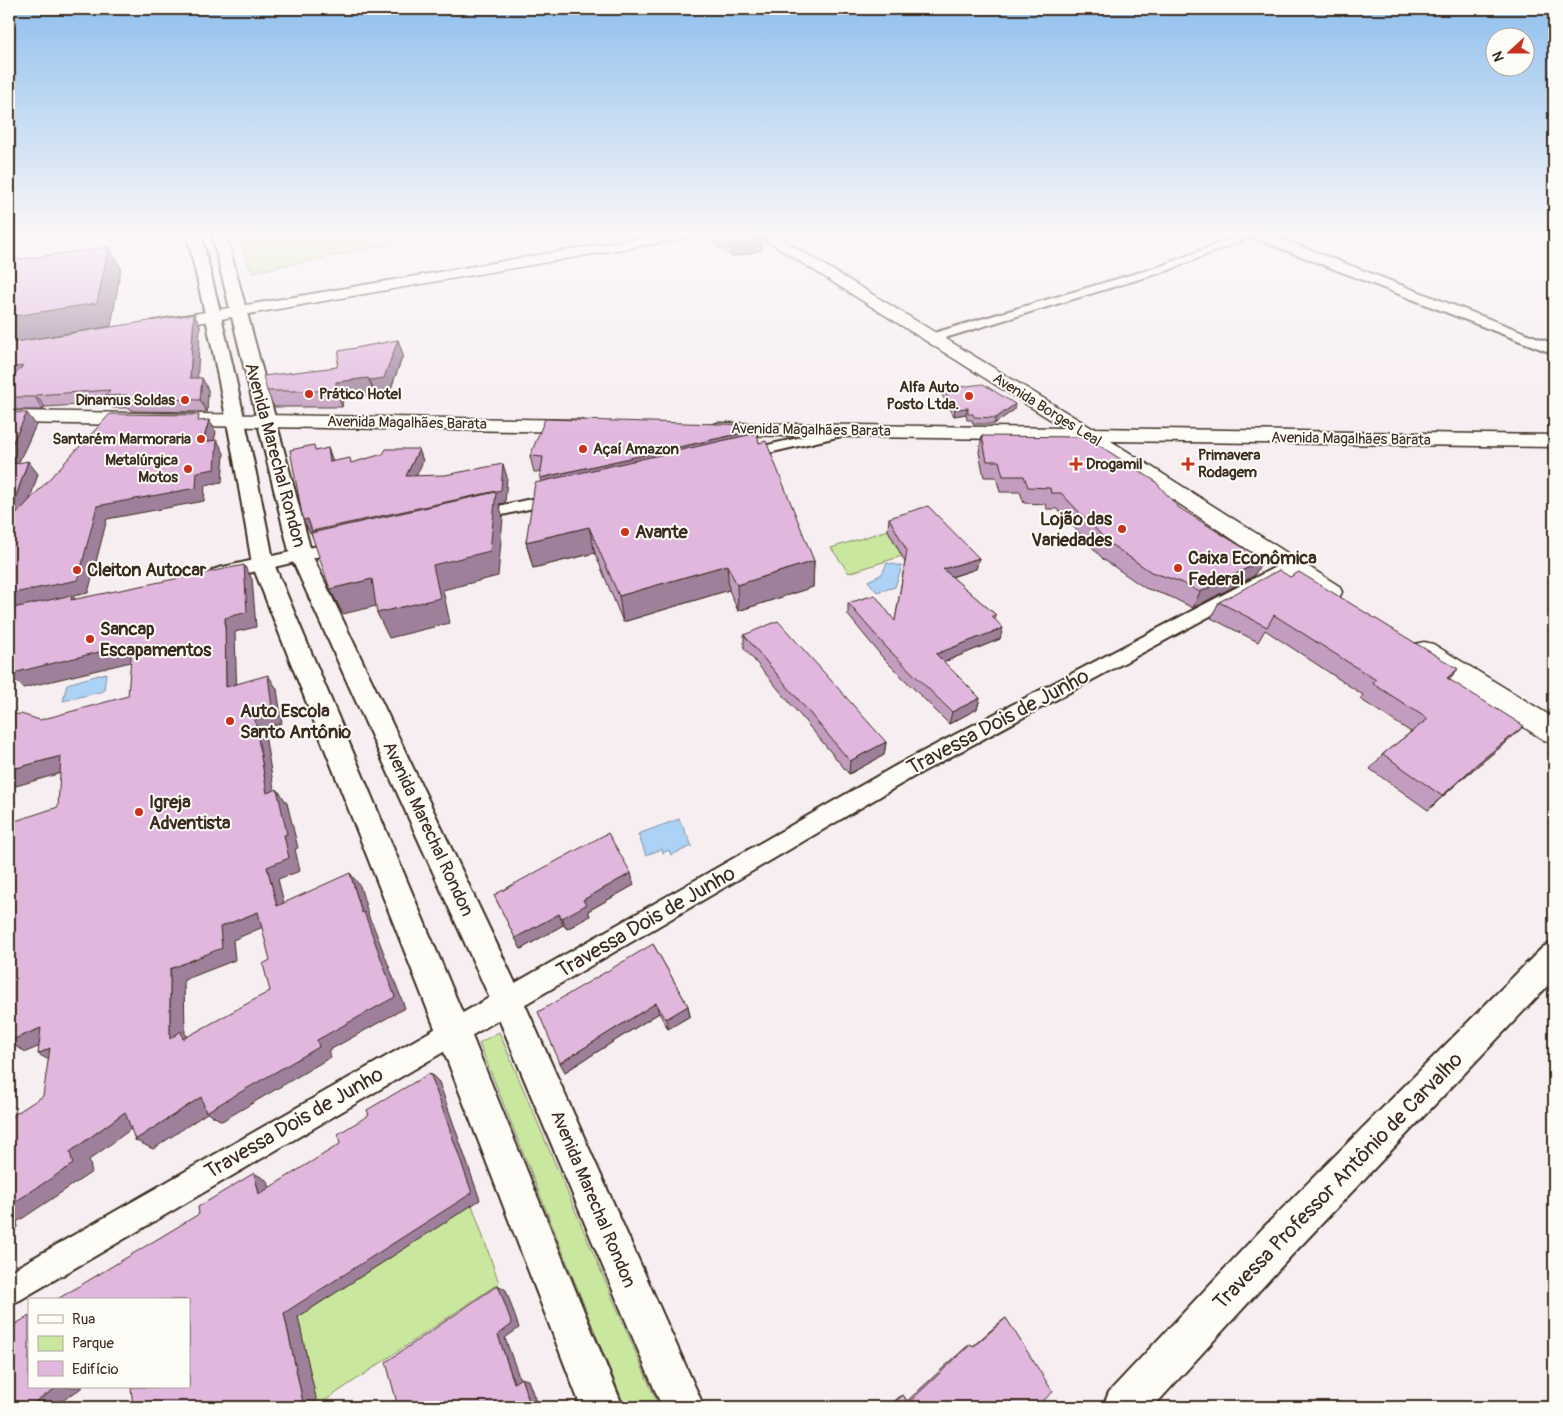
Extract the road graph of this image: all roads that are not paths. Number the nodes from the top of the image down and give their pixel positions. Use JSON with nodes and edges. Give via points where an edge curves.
{"nodes":[{"id":1,"x":223,"y":301,"type":"edge"},
{"id":2,"x":300,"y":301,"type":"edge"},
{"id":3,"x":871,"y":301,"type":"edge"},
{"id":4,"x":1054,"y":301,"type":"edge"},
{"id":5,"x":1429,"y":301,"type":"edge"},
{"id":6,"x":226,"y":314,"type":"junction"},
{"id":7,"x":146,"y":327,"type":"edge"},
{"id":8,"x":931,"y":338,"type":"junction"},
{"id":9,"x":1554,"y":350,"type":"edge"},
{"id":10,"x":9,"y":417,"type":"edge"},
{"id":11,"x":235,"y":420,"type":"junction"},
{"id":12,"x":267,"y":421,"type":"junction"},
{"id":13,"x":602,"y":427,"type":"edge"},
{"id":14,"x":700,"y":428,"type":"edge"},
{"id":15,"x":845,"y":431,"type":"junction"},
{"id":16,"x":1089,"y":435,"type":"junction"},
{"id":17,"x":1554,"y":441,"type":"edge"},
{"id":18,"x":728,"y":459,"type":"edge"},
{"id":19,"x":573,"y":495,"type":"edge"},
{"id":20,"x":456,"y":520,"type":"edge"},
{"id":21,"x":359,"y":542,"type":"edge"},
{"id":22,"x":301,"y":554,"type":"junction"},
{"id":23,"x":263,"y":564,"type":"junction"},
{"id":24,"x":1289,"y":566,"type":"junction"},
{"id":25,"x":206,"y":576,"type":"edge"},
{"id":26,"x":1347,"y":603,"type":"edge"},
{"id":27,"x":1405,"y":639,"type":"edge"},
{"id":28,"x":1554,"y":732,"type":"edge"},
{"id":29,"x":1554,"y":957,"type":"edge"},
{"id":30,"x":508,"y":1002,"type":"junction"},
{"id":31,"x":453,"y":1031,"type":"junction"},
{"id":32,"x":9,"y":1289,"type":"edge"},
{"id":33,"x":602,"y":1407,"type":"edge"},
{"id":34,"x":683,"y":1407,"type":"edge"},
{"id":35,"x":1124,"y":1407,"type":"edge"}],
"edges":[{"from":1,"to":6,"type":"street","name":"Avenida Marechal Rondon"},
{"from":2,"to":6,"type":"main road"},
{"from":3,"to":8,"type":"main road","name":"Avenida Borges Leal"},
{"from":4,"to":8,"type":"street"},
{"from":5,"to":9,"type":"street"},
{"from":6,"to":7,"type":"main road"},
{"from":6,"to":11,"type":"street","name":"Avenida Marechal Rondon"},
{"from":6,"to":12,"type":"street","name":"Avenida Marechal Rondon"},
{"from":8,"to":16,"type":"main road","name":"Avenida Borges Leal"},
{"from":10,"to":11,"type":"main road","name":"Avenida Magalhães Barata"},
{"from":11,"to":12,"type":"main road","name":"Avenida Magalhães Barata"},
{"from":11,"to":23,"type":"street","name":"Avenida Marechal Rondon"},
{"from":12,"to":13,"type":"main road","name":"Avenida Magalhães Barata"},
{"from":12,"to":22,"type":"street","name":"Avenida Marechal Rondon"},
{"from":14,"to":15,"type":"main road","name":"Avenida Magalhães Barata"},
{"from":15,"to":16,"type":"main road","name":"Avenida Magalhães Barata"},
{"from":15,"to":18,"type":"street"},
{"from":16,"to":17,"type":"main road","name":"Avenida Magalhães Barata"},
{"from":16,"to":24,"type":"main road","name":"Avenida Borges Leal"},
{"from":19,"to":20,"type":"street"},
{"from":21,"to":22,"type":"street"},
{"from":22,"to":23,"type":"street"},
{"from":22,"to":30,"type":"street","name":"Avenida Marechal Rondon"},
{"from":23,"to":25,"type":"street"},
{"from":23,"to":31,"type":"street","name":"Avenida Marechal Rondon"},
{"from":24,"to":26,"type":"main road","name":"Avenida Borges Leal"},
{"from":24,"to":30,"type":"street","name":"Travessa Dois de Junho","via":[[905,771]]},
{"from":27,"to":28,"type":"main road"},
{"from":29,"to":35,"type":"street","name":"Travessa Professor Antônio de Carvalho","via":[[1277,1242]]},
{"from":30,"to":31,"type":"street","name":"Travessa Dois de Junho"},
{"from":30,"to":34,"type":"street","name":"Avenida Marechal Rondon"},
{"from":31,"to":32,"type":"street","name":"Travessa Dois de Junho"},
{"from":31,"to":33,"type":"street","name":"Avenida Marechal Rondon"}]}
